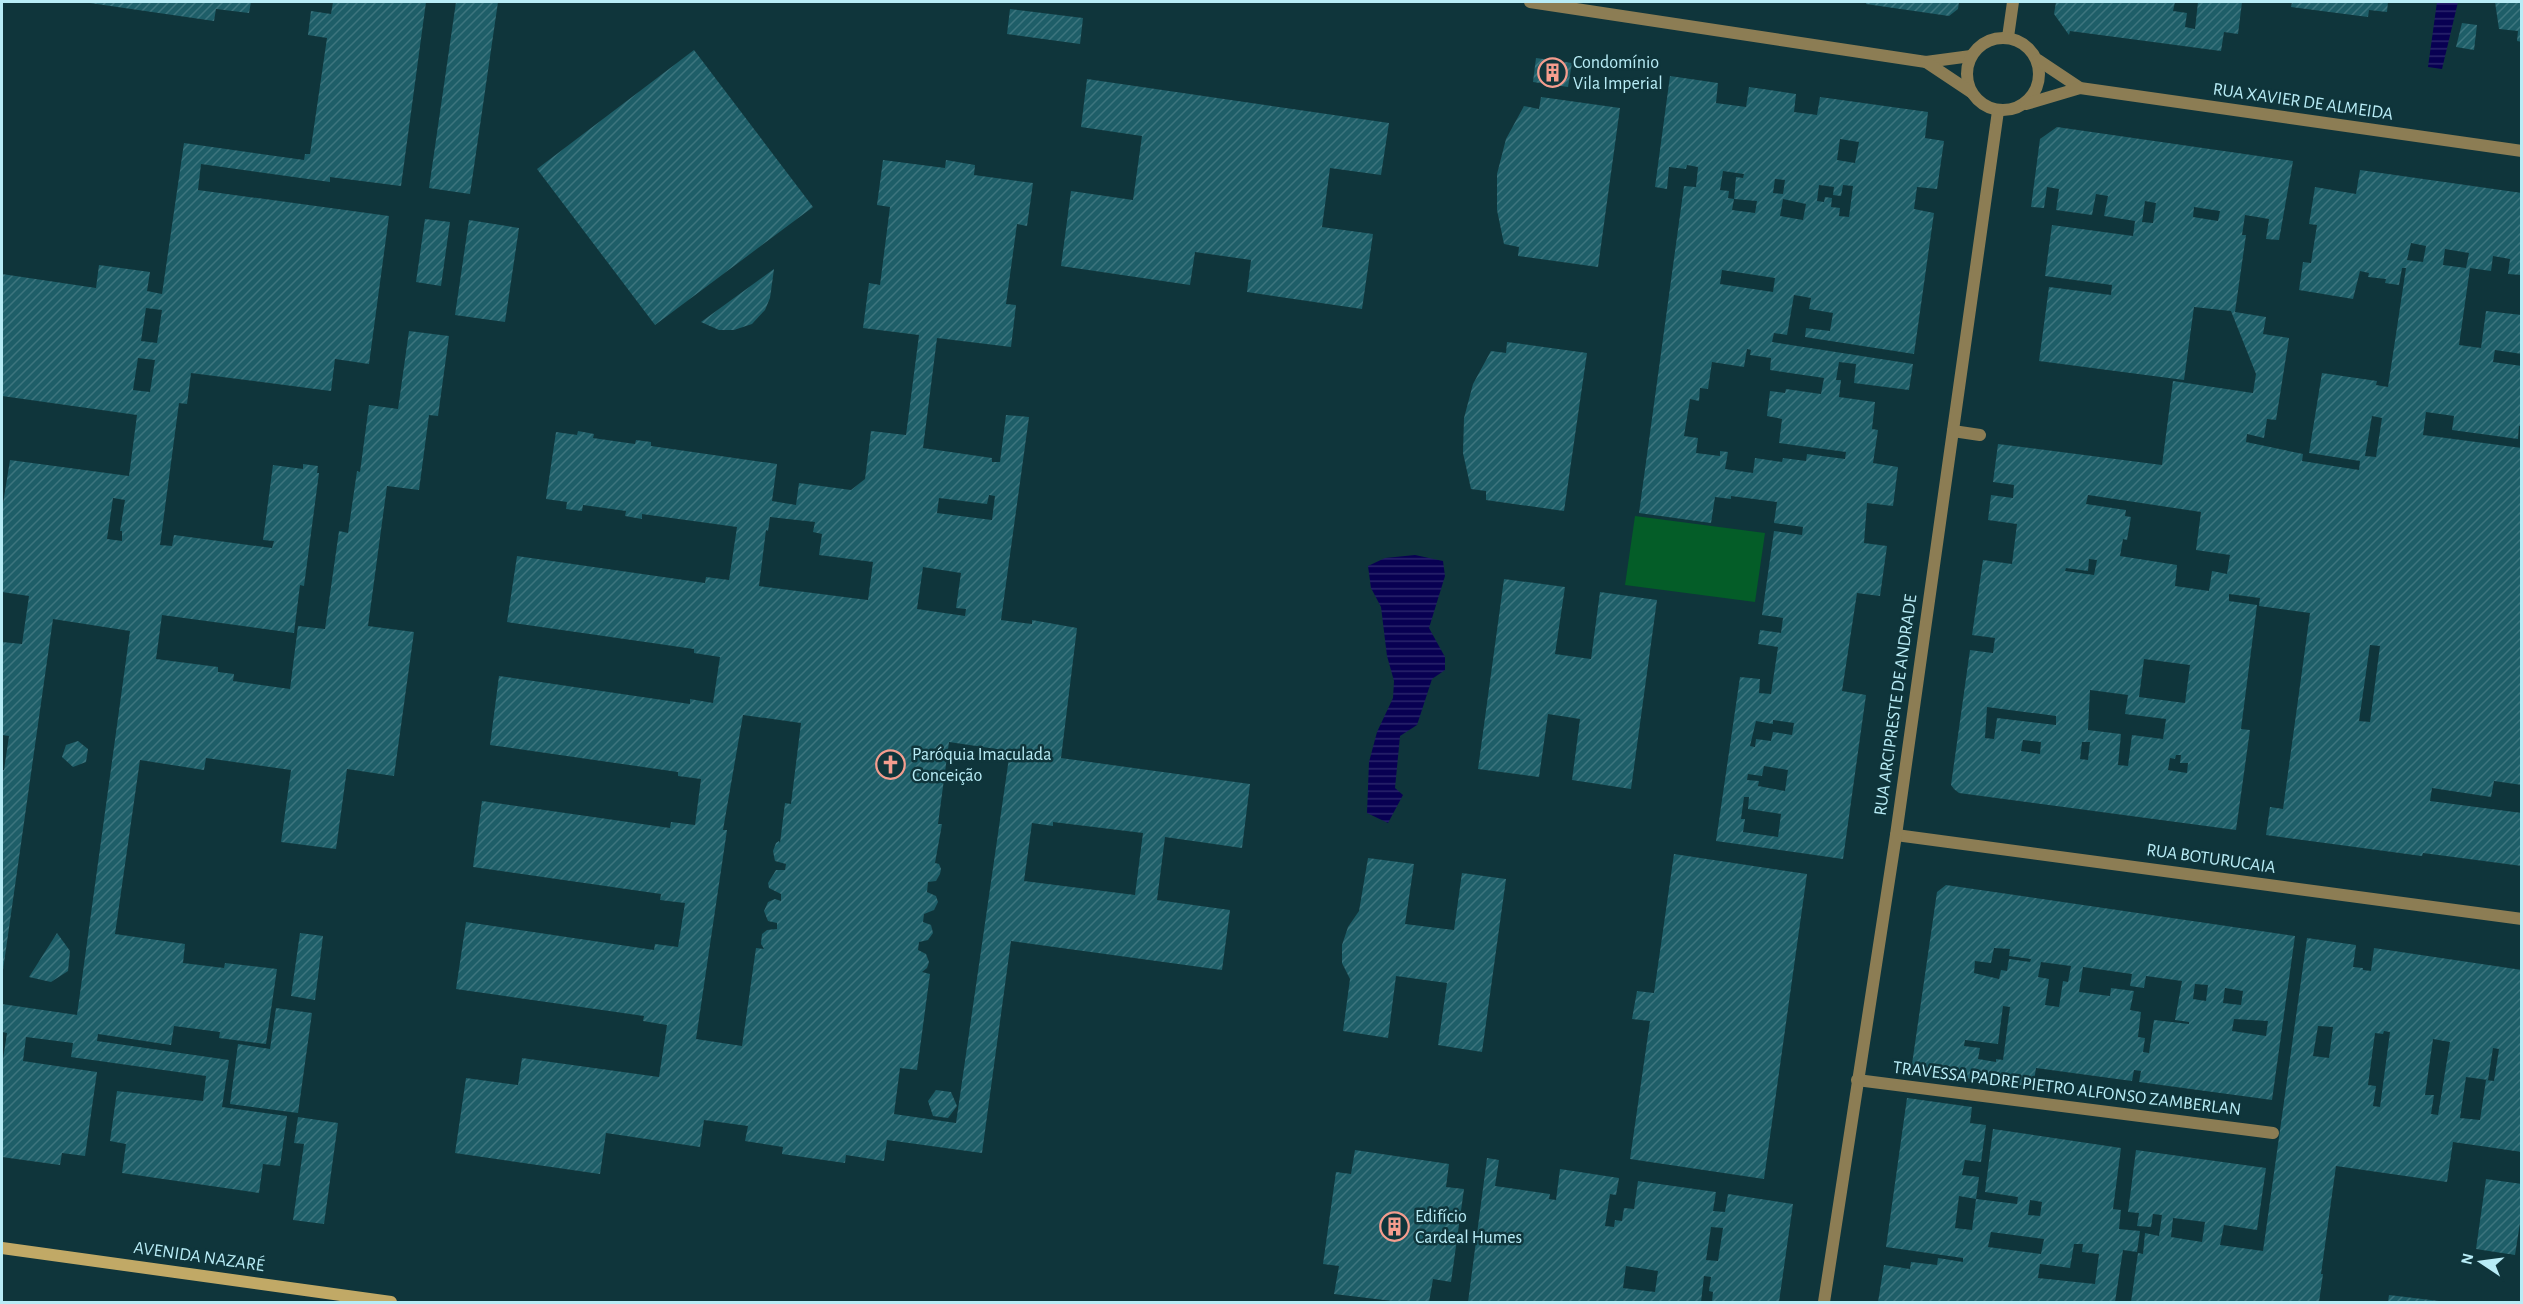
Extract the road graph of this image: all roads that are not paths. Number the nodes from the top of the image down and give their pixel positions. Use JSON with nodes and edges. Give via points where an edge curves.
{"nodes":[{"id":1,"x":1530,"y":2,"type":"edge"},
{"id":2,"x":2013,"y":2,"type":"edge"},
{"id":3,"x":2008,"y":37,"type":"junction"},
{"id":4,"x":1971,"y":56,"type":"junction"},
{"id":5,"x":2038,"y":60,"type":"junction"},
{"id":6,"x":1926,"y":62,"type":"junction"},
{"id":7,"x":2080,"y":88,"type":"junction"},
{"id":8,"x":1971,"y":92,"type":"junction"},
{"id":9,"x":2026,"y":104,"type":"junction"},
{"id":10,"x":1998,"y":111,"type":"junction"},
{"id":11,"x":2522,"y":151,"type":"edge"},
{"id":12,"x":1953,"y":431,"type":"junction"},
{"id":13,"x":1980,"y":435,"type":"dead end"},
{"id":14,"x":1896,"y":835,"type":"junction"},
{"id":15,"x":2522,"y":919,"type":"edge"},
{"id":16,"x":1857,"y":1080,"type":"junction"},
{"id":17,"x":2273,"y":1133,"type":"dead end"},
{"id":18,"x":2,"y":1248,"type":"edge"},
{"id":19,"x":391,"y":1302,"type":"edge"},
{"id":20,"x":1824,"y":1302,"type":"edge"}],
"edges":[{"from":1,"to":6,"type":"street"},
{"from":2,"to":3,"type":"street"},
{"from":3,"to":4,"type":"street","via":[[1980,45]]},
{"from":3,"to":5,"type":"street","via":[[2026,45]]},
{"from":4,"to":6,"type":"street"},
{"from":4,"to":8,"type":"street","via":[[1966,74]]},
{"from":5,"to":7,"type":"street","name":"RUA XAVIER DE ALMEIDA"},
{"from":5,"to":9,"type":"street","via":[[2039,84]]},
{"from":6,"to":8,"type":"street"},
{"from":7,"to":9,"type":"street","name":"RUA XAVIER DE ALMEIDA"},
{"from":7,"to":11,"type":"street","name":"RUA XAVIER DE ALMEIDA"},
{"from":8,"to":10,"type":"street","via":[[1983,105]]},
{"from":9,"to":10,"type":"street"},
{"from":10,"to":12,"type":"street","name":"RUA ARCIPRESTE DE ANDRADE"},
{"from":12,"to":13,"type":"street"},
{"from":12,"to":14,"type":"street","name":"RUA ARCIPRESTE DE ANDRADE"},
{"from":14,"to":15,"type":"street","name":"RUA BOTURUCAIA"},
{"from":14,"to":16,"type":"street","name":"RUA ARCIPRESTE DE ANDRADE"},
{"from":16,"to":17,"type":"street","name":"TRAVESSA PADRE PIETRO ALFONSO ZAMBERLAN"},
{"from":16,"to":20,"type":"street","name":"RUA ARCIPRESTE DE ANDRADE"},
{"from":18,"to":19,"type":"main road","name":"AVENIDA NAZARÉ"}]}
